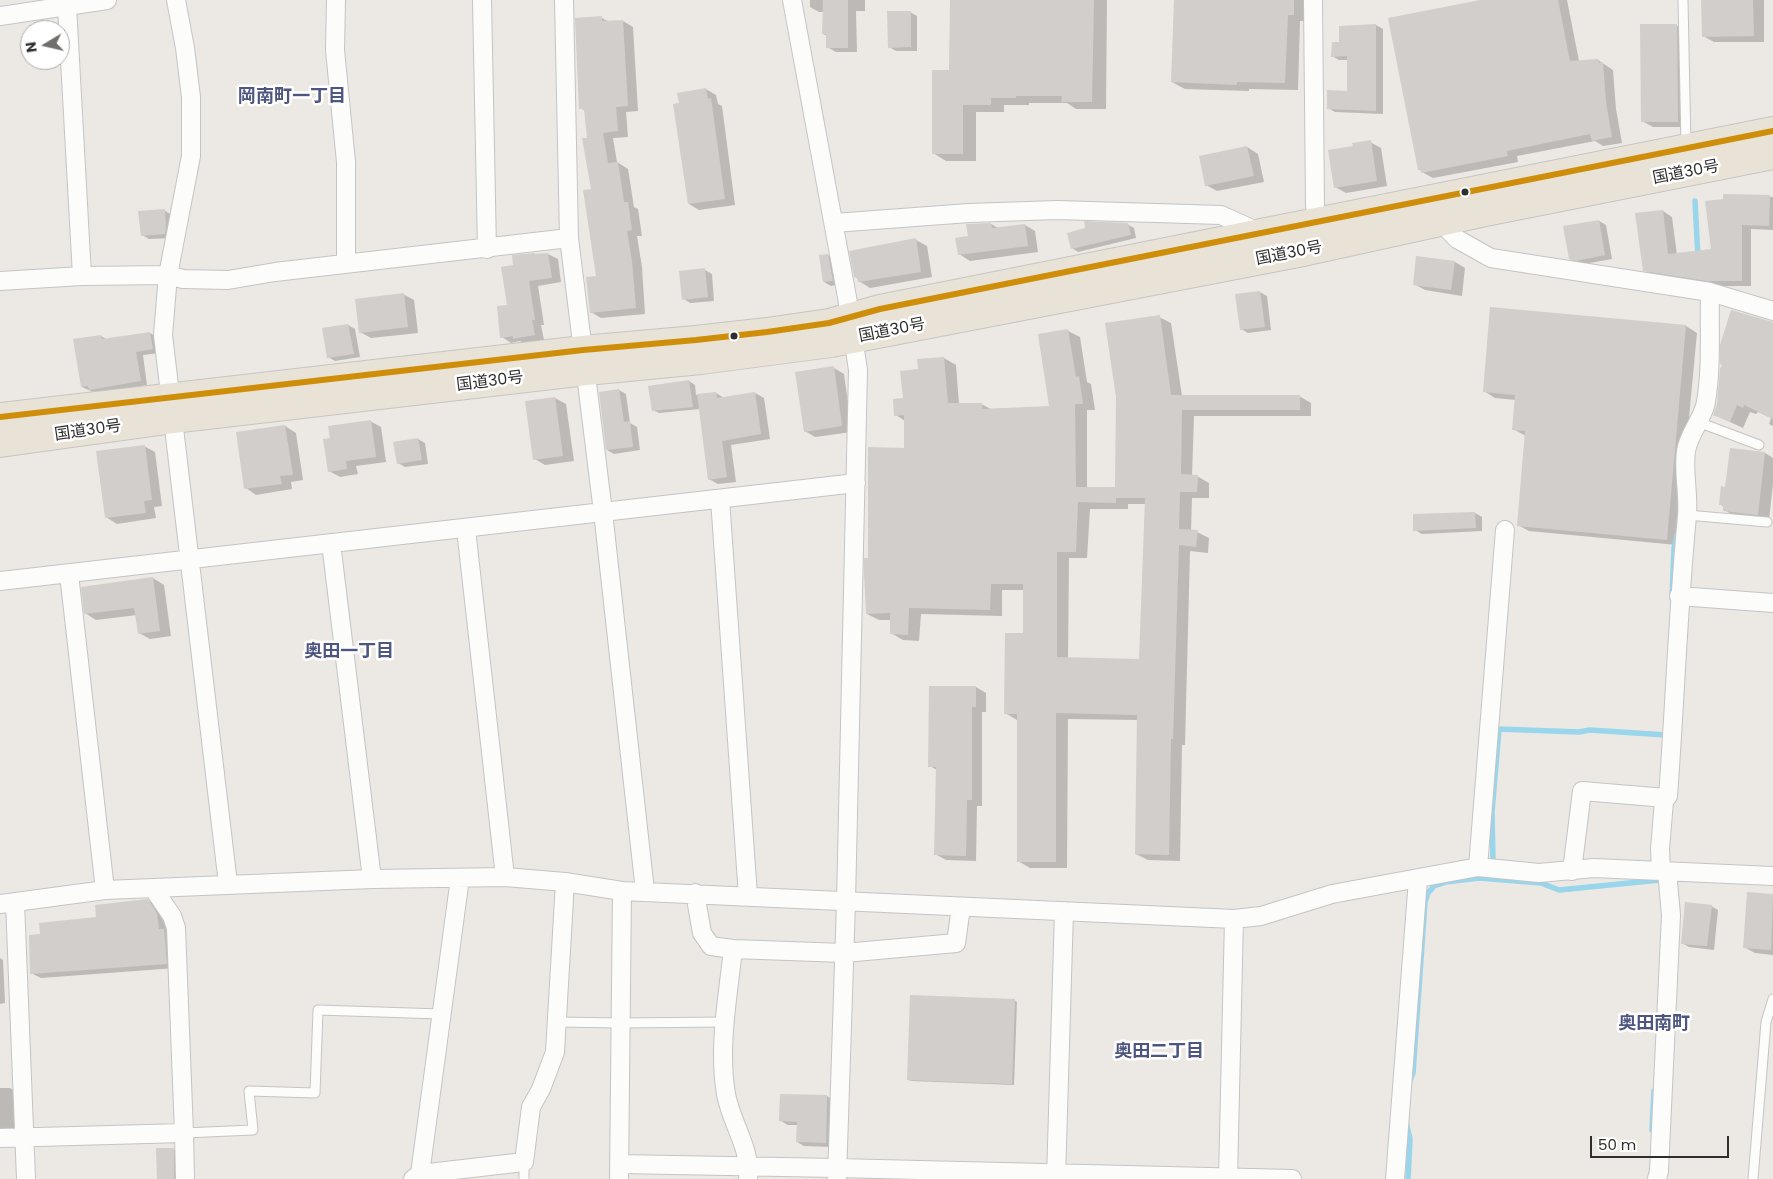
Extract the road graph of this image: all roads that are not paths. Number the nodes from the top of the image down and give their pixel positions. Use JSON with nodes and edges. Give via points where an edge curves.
{"nodes":[{"id":1,"x":107,"y":0,"type":"edge"},
{"id":2,"x":176,"y":0,"type":"edge"},
{"id":3,"x":336,"y":0,"type":"edge"},
{"id":4,"x":482,"y":0,"type":"edge"},
{"id":5,"x":564,"y":0,"type":"edge"},
{"id":6,"x":792,"y":0,"type":"edge"},
{"id":7,"x":1313,"y":0,"type":"edge"},
{"id":8,"x":1683,"y":0,"type":"edge"},
{"id":9,"x":67,"y":6,"type":"junction"},
{"id":10,"x":0,"y":16,"type":"edge"},
{"id":11,"x":1773,"y":131,"type":"edge"},
{"id":12,"x":1686,"y":148,"type":"junction"},
{"id":13,"x":1773,"y":155,"type":"edge"},
{"id":14,"x":1439,"y":210,"type":"junction"},
{"id":15,"x":834,"y":223,"type":"junction"},
{"id":16,"x":1261,"y":234,"type":"junction"},
{"id":17,"x":1319,"y":235,"type":"junction"},
{"id":18,"x":570,"y":238,"type":"junction"},
{"id":19,"x":487,"y":249,"type":"junction"},
{"id":20,"x":346,"y":264,"type":"junction"},
{"id":21,"x":168,"y":275,"type":"junction"},
{"id":22,"x":82,"y":276,"type":"junction"},
{"id":23,"x":0,"y":281,"type":"edge"},
{"id":24,"x":1703,"y":291,"type":"junction"},
{"id":25,"x":1773,"y":311,"type":"edge"},
{"id":26,"x":852,"y":328,"type":"junction"},
{"id":27,"x":584,"y":360,"type":"junction"},
{"id":28,"x":172,"y":408,"type":"junction"},
{"id":29,"x":0,"y":417,"type":"edge"},
{"id":30,"x":1698,"y":422,"type":"junction"},
{"id":31,"x":0,"y":443,"type":"edge"},
{"id":32,"x":1759,"y":444,"type":"dead end"},
{"id":33,"x":856,"y":483,"type":"junction"},
{"id":34,"x":720,"y":499,"type":"junction"},
{"id":35,"x":603,"y":512,"type":"junction"},
{"id":36,"x":1687,"y":515,"type":"junction"},
{"id":37,"x":1767,"y":522,"type":"dead end"},
{"id":38,"x":466,"y":529,"type":"junction"},
{"id":39,"x":1505,"y":530,"type":"dead end"},
{"id":40,"x":331,"y":543,"type":"junction"},
{"id":41,"x":191,"y":560,"type":"junction"},
{"id":42,"x":69,"y":574,"type":"junction"},
{"id":43,"x":0,"y":581,"type":"edge"},
{"id":44,"x":1679,"y":596,"type":"junction"},
{"id":45,"x":1773,"y":603,"type":"edge"},
{"id":46,"x":1666,"y":798,"type":"junction"},
{"id":47,"x":1478,"y":867,"type":"junction"},
{"id":48,"x":1572,"y":870,"type":"junction"},
{"id":49,"x":1664,"y":871,"type":"junction"},
{"id":50,"x":1773,"y":876,"type":"edge"},
{"id":51,"x":504,"y":877,"type":"junction"},
{"id":52,"x":460,"y":878,"type":"junction"},
{"id":53,"x":372,"y":879,"type":"junction"},
{"id":54,"x":1418,"y":879,"type":"junction"},
{"id":55,"x":565,"y":882,"type":"junction"},
{"id":56,"x":228,"y":884,"type":"junction"},
{"id":57,"x":153,"y":888,"type":"junction"},
{"id":58,"x":106,"y":890,"type":"junction"},
{"id":59,"x":622,"y":891,"type":"junction"},
{"id":60,"x":645,"y":891,"type":"junction"},
{"id":61,"x":694,"y":894,"type":"junction"},
{"id":62,"x":748,"y":896,"type":"junction"},
{"id":63,"x":846,"y":902,"type":"junction"},
{"id":64,"x":7,"y":903,"type":"edge"},
{"id":65,"x":961,"y":907,"type":"junction"},
{"id":66,"x":1064,"y":911,"type":"junction"},
{"id":67,"x":1234,"y":919,"type":"junction"},
{"id":68,"x":733,"y":948,"type":"junction"},
{"id":69,"x":844,"y":953,"type":"junction"},
{"id":70,"x":1773,"y":1000,"type":"edge"},
{"id":71,"x":441,"y":1014,"type":"junction"},
{"id":72,"x":557,"y":1022,"type":"junction"},
{"id":73,"x":726,"y":1022,"type":"junction"},
{"id":74,"x":620,"y":1024,"type":"junction"},
{"id":75,"x":184,"y":1133,"type":"junction"},
{"id":76,"x":25,"y":1137,"type":"junction"},
{"id":77,"x":0,"y":1138,"type":"edge"},
{"id":78,"x":524,"y":1171,"type":"edge"},
{"id":79,"x":619,"y":1172,"type":"edge"},
{"id":80,"x":749,"y":1173,"type":"edge"},
{"id":81,"x":837,"y":1173,"type":"edge"},
{"id":82,"x":1056,"y":1176,"type":"edge"},
{"id":83,"x":416,"y":1177,"type":"edge"},
{"id":84,"x":1228,"y":1178,"type":"edge"},
{"id":85,"x":26,"y":1179,"type":"edge"},
{"id":86,"x":185,"y":1179,"type":"edge"},
{"id":87,"x":1292,"y":1179,"type":"edge"},
{"id":88,"x":1395,"y":1179,"type":"edge"},
{"id":89,"x":1657,"y":1179,"type":"edge"},
{"id":90,"x":1753,"y":1179,"type":"edge"}],
"edges":[{"from":1,"to":9,"type":"street"},
{"from":2,"to":21,"type":"street","via":[[191,97],[191,156]]},
{"from":3,"to":20,"type":"street","via":[[335,50],[346,162]]},
{"from":4,"to":19,"type":"street"},
{"from":5,"to":18,"type":"street"},
{"from":6,"to":15,"type":"street"},
{"from":7,"to":17,"type":"street","via":[[1315,205]]},
{"from":8,"to":12,"type":"lane"},
{"from":9,"to":10,"type":"street"},
{"from":9,"to":22,"type":"street"},
{"from":11,"to":12,"type":"highway","name":"国道30号"},
{"from":12,"to":14,"type":"highway","name":"国道30号"},
{"from":13,"to":14,"type":"highway","name":"国道30号"},
{"from":14,"to":17,"type":"highway","name":"国道30号"},
{"from":14,"to":24,"type":"street","via":[[1456,239],[1491,258]]},
{"from":15,"to":16,"type":"street","via":[[1057,210],[1222,215]]},
{"from":15,"to":26,"type":"street"},
{"from":16,"to":17,"type":"highway","name":"国道30号"},
{"from":16,"to":26,"type":"highway","name":"国道30号","via":[[890,307]]},
{"from":17,"to":26,"type":"highway","name":"国道30号"},
{"from":18,"to":19,"type":"street"},
{"from":18,"to":27,"type":"street"},
{"from":19,"to":20,"type":"street"},
{"from":20,"to":21,"type":"street","via":[[228,280],[183,279]]},
{"from":21,"to":22,"type":"street"},
{"from":21,"to":28,"type":"street","via":[[163,335]]},
{"from":22,"to":23,"type":"street"},
{"from":24,"to":25,"type":"street"},
{"from":24,"to":30,"type":"street","via":[[1708,383]]},
{"from":26,"to":27,"type":"highway","name":"国道30号","via":[[831,343],[701,360]]},
{"from":26,"to":33,"type":"street","via":[[858,370]]},
{"from":27,"to":28,"type":"highway","name":"国道30号"},
{"from":27,"to":35,"type":"street"},
{"from":28,"to":29,"type":"highway","name":"国道30号"},
{"from":28,"to":31,"type":"highway","name":"国道30号"},
{"from":28,"to":41,"type":"street"},
{"from":30,"to":32,"type":"lane"},
{"from":30,"to":36,"type":"street","via":[[1686,452]]},
{"from":33,"to":34,"type":"street"},
{"from":33,"to":63,"type":"street"},
{"from":34,"to":35,"type":"street"},
{"from":34,"to":62,"type":"street"},
{"from":35,"to":38,"type":"street"},
{"from":35,"to":60,"type":"street"},
{"from":36,"to":37,"type":"lane"},
{"from":36,"to":44,"type":"street"},
{"from":38,"to":40,"type":"street"},
{"from":38,"to":51,"type":"street"},
{"from":39,"to":47,"type":"street"},
{"from":40,"to":41,"type":"street"},
{"from":40,"to":53,"type":"street"},
{"from":41,"to":42,"type":"street"},
{"from":41,"to":56,"type":"street"},
{"from":42,"to":43,"type":"street"},
{"from":42,"to":58,"type":"street"},
{"from":44,"to":45,"type":"street"},
{"from":44,"to":46,"type":"street","via":[[1674,725]]},
{"from":46,"to":48,"type":"street","via":[[1582,791]]},
{"from":46,"to":49,"type":"street","via":[[1660,848]]},
{"from":47,"to":48,"type":"street","via":[[1539,873]]},
{"from":47,"to":54,"type":"street"},
{"from":48,"to":49,"type":"street"},
{"from":49,"to":50,"type":"street"},
{"from":49,"to":89,"type":"street","via":[[1671,915]]},
{"from":51,"to":52,"type":"street"},
{"from":51,"to":55,"type":"street"},
{"from":52,"to":53,"type":"street"},
{"from":52,"to":71,"type":"street"},
{"from":53,"to":56,"type":"street"},
{"from":54,"to":67,"type":"street","via":[[1332,894],[1261,916]]},
{"from":54,"to":88,"type":"street"},
{"from":55,"to":59,"type":"street"},
{"from":55,"to":72,"type":"street"},
{"from":56,"to":57,"type":"street"},
{"from":57,"to":58,"type":"street"},
{"from":57,"to":75,"type":"street","via":[[172,916],[176,928]]},
{"from":58,"to":64,"type":"street"},
{"from":59,"to":60,"type":"street"},
{"from":59,"to":74,"type":"street"},
{"from":60,"to":61,"type":"street"},
{"from":61,"to":62,"type":"street"},
{"from":61,"to":68,"type":"street","via":[[702,933],[711,946]]},
{"from":62,"to":63,"type":"street"},
{"from":63,"to":65,"type":"street"},
{"from":63,"to":69,"type":"street"},
{"from":64,"to":76,"type":"street"},
{"from":65,"to":66,"type":"street"},
{"from":65,"to":69,"type":"street","via":[[956,943]]},
{"from":66,"to":67,"type":"street"},
{"from":66,"to":82,"type":"street"},
{"from":67,"to":84,"type":"street"},
{"from":68,"to":69,"type":"street"},
{"from":68,"to":73,"type":"street"},
{"from":69,"to":81,"type":"street"},
{"from":70,"to":90,"type":"lane","via":[[1766,1022]]},
{"from":71,"to":75,"type":"lane","via":[[318,1010],[315,1093],[250,1091],[253,1130]]},
{"from":71,"to":83,"type":"street"},
{"from":72,"to":74,"type":"lane"},
{"from":72,"to":78,"type":"street","via":[[555,1052],[531,1107]]},
{"from":73,"to":74,"type":"lane"},
{"from":73,"to":80,"type":"street","via":[[723,1053],[726,1095]]},
{"from":74,"to":79,"type":"street"},
{"from":75,"to":76,"type":"street"},
{"from":75,"to":86,"type":"street"},
{"from":76,"to":77,"type":"street"},
{"from":76,"to":85,"type":"street"},
{"from":78,"to":83,"type":"street"},
{"from":79,"to":80,"type":"street"},
{"from":80,"to":81,"type":"street"},
{"from":81,"to":82,"type":"street"},
{"from":82,"to":84,"type":"street"},
{"from":84,"to":87,"type":"street"}]}
